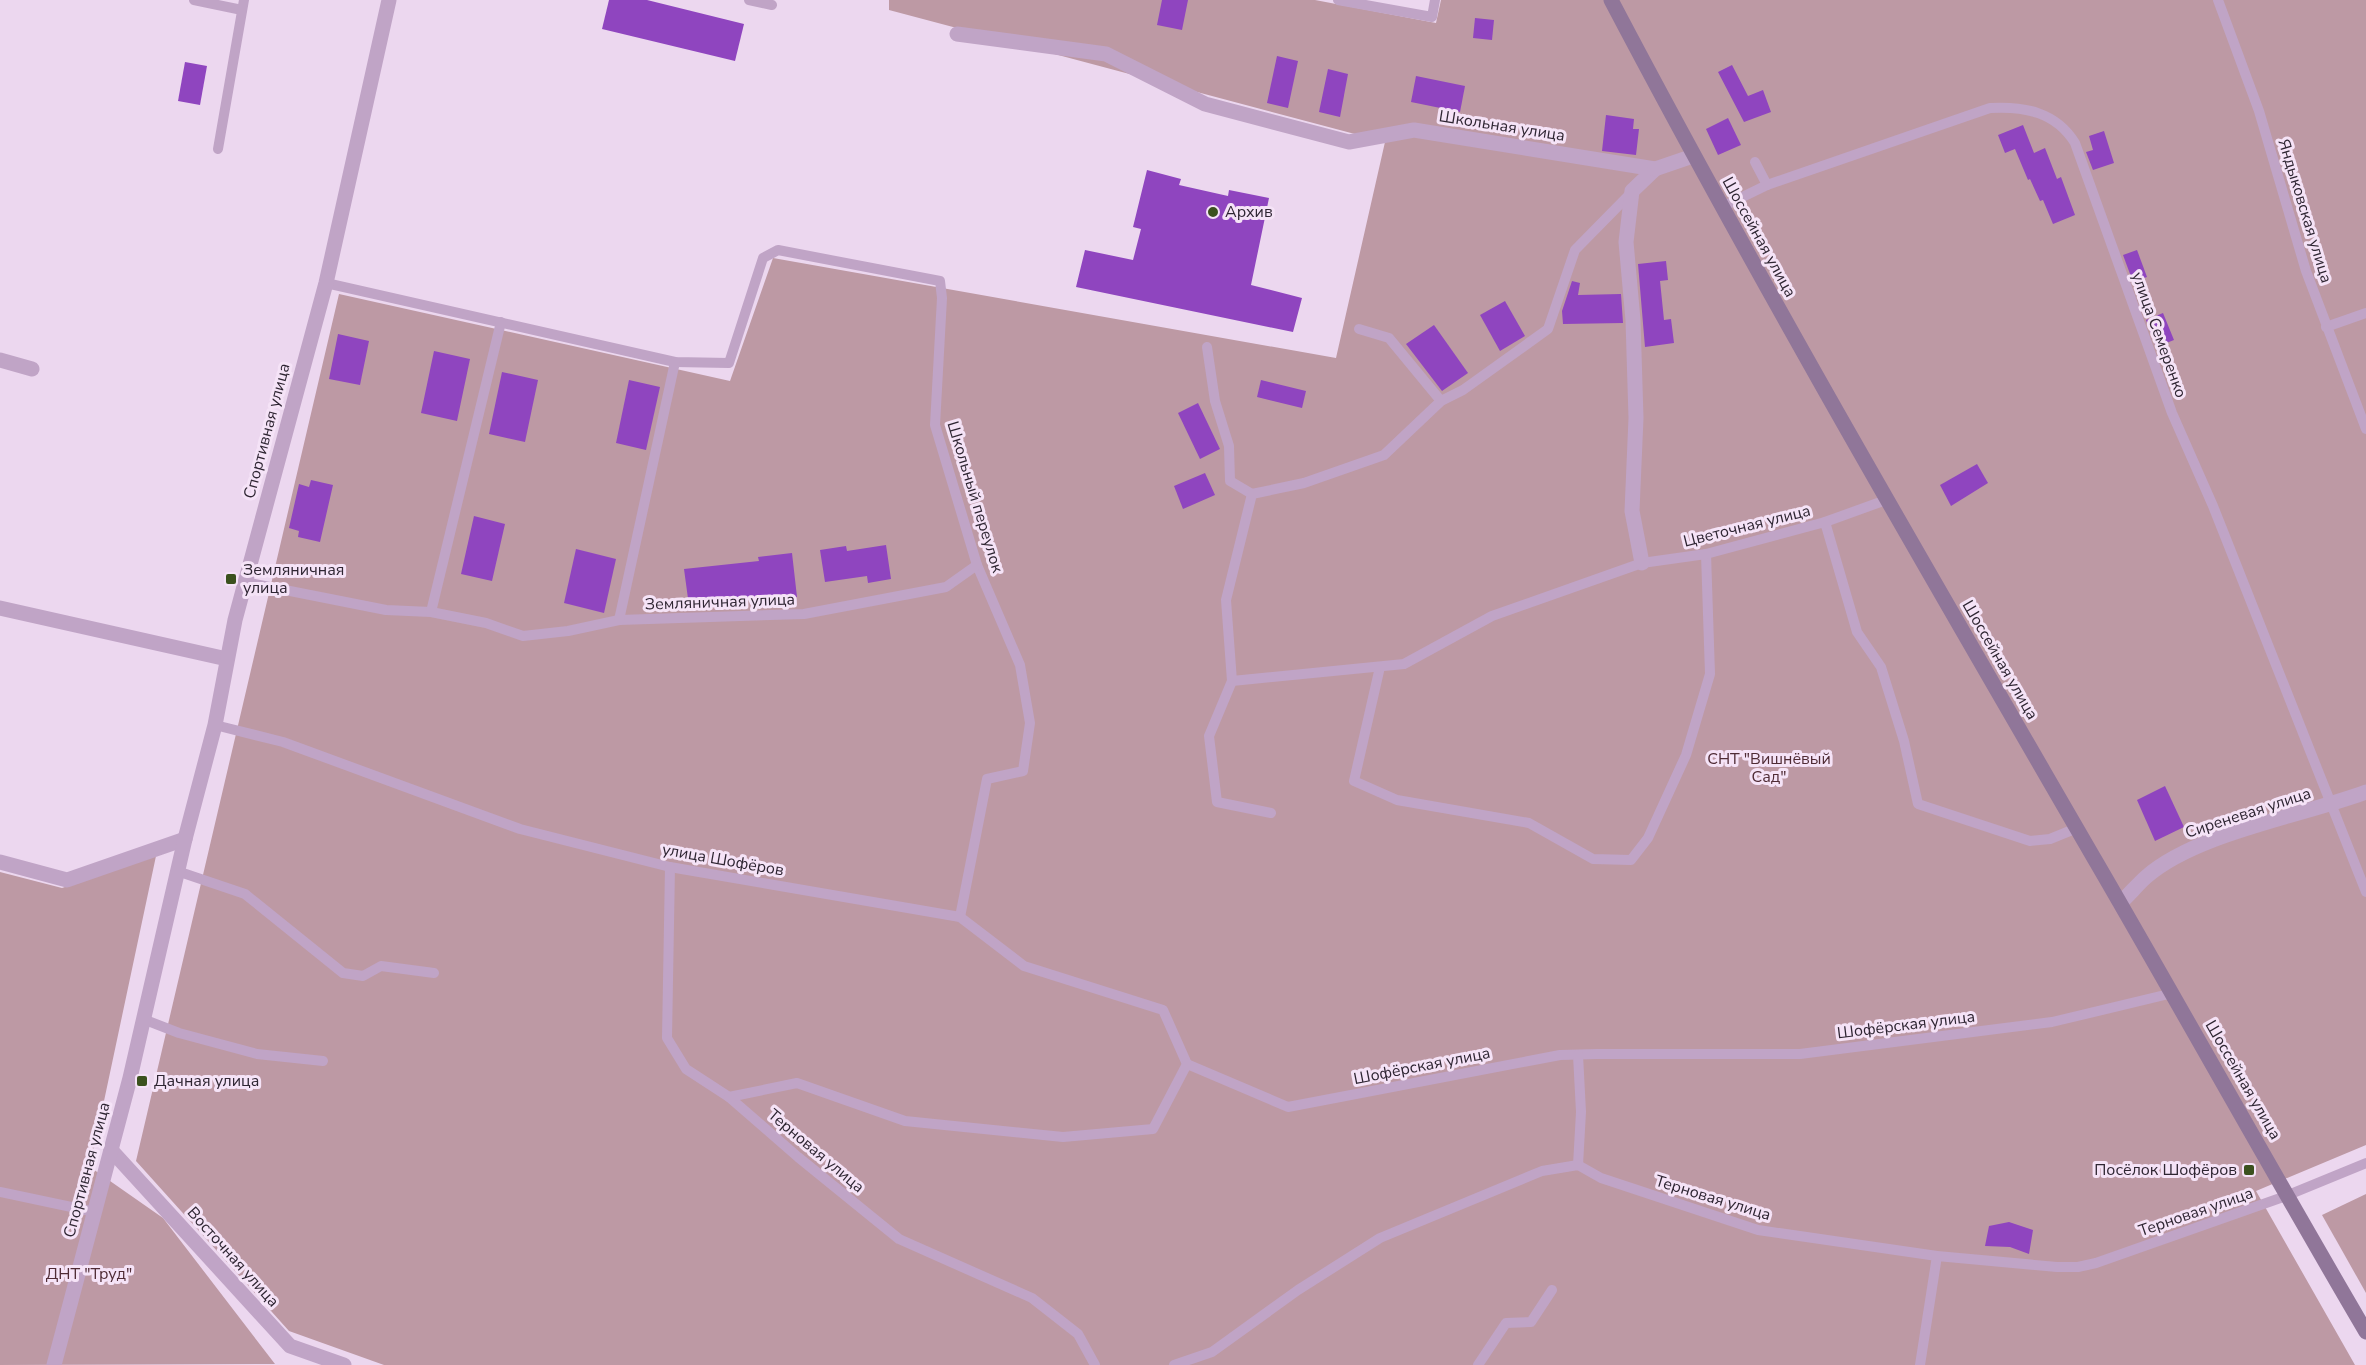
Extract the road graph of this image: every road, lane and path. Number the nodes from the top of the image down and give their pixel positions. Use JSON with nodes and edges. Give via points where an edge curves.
{"nodes":[{"id":1,"x":194,"y":0,"type":"edge"},
{"id":2,"x":389,"y":0,"type":"edge"},
{"id":3,"x":749,"y":0,"type":"edge"},
{"id":4,"x":1338,"y":0,"type":"edge"},
{"id":5,"x":1435,"y":0,"type":"edge"},
{"id":6,"x":1611,"y":0,"type":"edge"},
{"id":7,"x":2219,"y":0,"type":"edge"},
{"id":8,"x":243,"y":5,"type":"edge"},
{"id":9,"x":772,"y":5,"type":"dead end"},
{"id":10,"x":957,"y":34,"type":"dead end"},
{"id":11,"x":218,"y":149,"type":"dead end"},
{"id":12,"x":1693,"y":156,"type":"junction"},
{"id":13,"x":1755,"y":162,"type":"dead end"},
{"id":14,"x":1655,"y":169,"type":"junction"},
{"id":15,"x":1767,"y":185,"type":"junction"},
{"id":16,"x":1632,"y":191,"type":"junction"},
{"id":17,"x":1722,"y":207,"type":"junction"},
{"id":18,"x":326,"y":283,"type":"junction"},
{"id":19,"x":2366,"y":313,"type":"edge"},
{"id":20,"x":501,"y":322,"type":"junction"},
{"id":21,"x":2326,"y":327,"type":"junction"},
{"id":22,"x":1359,"y":329,"type":"dead end"},
{"id":23,"x":1207,"y":347,"type":"dead end"},
{"id":24,"x":0,"y":360,"type":"edge"},
{"id":25,"x":675,"y":362,"type":"junction"},
{"id":26,"x":32,"y":369,"type":"dead end"},
{"id":27,"x":1441,"y":401,"type":"junction"},
{"id":28,"x":2366,"y":429,"type":"edge"},
{"id":29,"x":1252,"y":494,"type":"junction"},
{"id":30,"x":1886,"y":500,"type":"junction"},
{"id":31,"x":1825,"y":522,"type":"junction"},
{"id":32,"x":1706,"y":554,"type":"junction"},
{"id":33,"x":1642,"y":563,"type":"junction"},
{"id":34,"x":977,"y":565,"type":"junction"},
{"id":35,"x":245,"y":582,"type":"junction"},
{"id":36,"x":0,"y":608,"type":"edge"},
{"id":37,"x":431,"y":612,"type":"junction"},
{"id":38,"x":619,"y":620,"type":"junction"},
{"id":39,"x":227,"y":659,"type":"junction"},
{"id":40,"x":1380,"y":668,"type":"junction"},
{"id":41,"x":1232,"y":681,"type":"junction"},
{"id":42,"x":215,"y":724,"type":"junction"},
{"id":43,"x":2366,"y":792,"type":"edge"},
{"id":44,"x":2332,"y":804,"type":"junction"},
{"id":45,"x":1271,"y":813,"type":"dead end"},
{"id":46,"x":2077,"y":828,"type":"junction"},
{"id":47,"x":184,"y":839,"type":"junction"},
{"id":48,"x":0,"y":862,"type":"edge"},
{"id":49,"x":670,"y":867,"type":"junction"},
{"id":50,"x":177,"y":871,"type":"junction"},
{"id":51,"x":2366,"y":892,"type":"edge"},
{"id":52,"x":2120,"y":903,"type":"junction"},
{"id":53,"x":960,"y":917,"type":"junction"},
{"id":54,"x":434,"y":973,"type":"dead end"},
{"id":55,"x":2173,"y":993,"type":"junction"},
{"id":56,"x":143,"y":1019,"type":"junction"},
{"id":57,"x":1578,"y":1055,"type":"junction"},
{"id":58,"x":323,"y":1061,"type":"dead end"},
{"id":59,"x":1187,"y":1064,"type":"junction"},
{"id":60,"x":729,"y":1097,"type":"junction"},
{"id":61,"x":111,"y":1150,"type":"junction"},
{"id":62,"x":2366,"y":1163,"type":"edge"},
{"id":63,"x":1578,"y":1165,"type":"junction"},
{"id":64,"x":0,"y":1192,"type":"edge"},
{"id":65,"x":2286,"y":1196,"type":"junction"},
{"id":66,"x":95,"y":1212,"type":"junction"},
{"id":67,"x":1937,"y":1256,"type":"junction"},
{"id":68,"x":1552,"y":1290,"type":"dead end"},
{"id":69,"x":2366,"y":1332,"type":"edge"},
{"id":70,"x":54,"y":1365,"type":"edge"},
{"id":71,"x":344,"y":1365,"type":"edge"},
{"id":72,"x":1095,"y":1365,"type":"edge"},
{"id":73,"x":1174,"y":1365,"type":"edge"},
{"id":74,"x":1478,"y":1365,"type":"edge"},
{"id":75,"x":1920,"y":1365,"type":"edge"}],
"edges":[{"from":1,"to":8,"type":"lane"},
{"from":2,"to":18,"type":"street","name":"Спортивная улица"},
{"from":3,"to":9,"type":"lane"},
{"from":4,"to":5,"type":"lane","via":[[1432,17]]},
{"from":6,"to":12,"type":"street","name":"Шоссейная улица"},
{"from":7,"to":21,"type":"lane","name":"Яндыковская улица","via":[[2259,111]]},
{"from":8,"to":11,"type":"lane"},
{"from":10,"to":14,"type":"street","name":"Школьная улица","via":[[1106,54],[1205,104],[1349,142],[1414,130]]},
{"from":12,"to":14,"type":"street"},
{"from":12,"to":17,"type":"street","name":"Шоссейная улица"},
{"from":13,"to":15,"type":"lane"},
{"from":14,"to":16,"type":"street"},
{"from":15,"to":17,"type":"lane","name":"улица Семеренко"},
{"from":15,"to":44,"type":"lane","name":"улица Семеренко","via":[[1990,108],[2032,111],[2066,129],[2075,143],[2172,413]]},
{"from":16,"to":27,"type":"lane","via":[[1575,250],[1548,329],[1463,390]]},
{"from":16,"to":33,"type":"street","via":[[1626,242],[1636,418],[1632,511]]},
{"from":17,"to":30,"type":"street","name":"Шоссейная улица"},
{"from":18,"to":20,"type":"lane"},
{"from":18,"to":35,"type":"street","name":"Спортивная улица"},
{"from":19,"to":21,"type":"lane"},
{"from":20,"to":25,"type":"lane"},
{"from":20,"to":37,"type":"lane"},
{"from":21,"to":28,"type":"lane","name":"Яндыковская улица"},
{"from":22,"to":27,"type":"lane","via":[[1389,338]]},
{"from":23,"to":29,"type":"lane","via":[[1215,401],[1229,446],[1230,481]]},
{"from":24,"to":26,"type":"street"},
{"from":25,"to":34,"type":"lane","name":"Школьный переулок","via":[[729,363],[763,258],[778,250],[940,281],[936,425]]},
{"from":25,"to":38,"type":"lane"},
{"from":27,"to":29,"type":"lane","via":[[1384,455],[1304,483]]},
{"from":29,"to":41,"type":"lane","via":[[1226,600]]},
{"from":30,"to":31,"type":"lane"},
{"from":30,"to":46,"type":"street","name":"Шоссейная улица"},
{"from":31,"to":32,"type":"lane","name":"Цветочная улица"},
{"from":31,"to":46,"type":"lane","name":"Цветочная улица","via":[[1857,632],[1881,667],[1918,804],[2030,841],[2050,839]]},
{"from":32,"to":33,"type":"lane","name":"Цветочная улица"},
{"from":32,"to":40,"type":"lane","via":[[1710,674],[1686,755],[1648,838],[1630,860],[1593,859],[1529,823],[1397,800],[1354,781]]},
{"from":33,"to":40,"type":"lane","name":"Цветочная улица","via":[[1491,616],[1404,664]]},
{"from":34,"to":38,"type":"lane","name":"Земляничная улица","via":[[946,587],[804,614]]},
{"from":34,"to":53,"type":"lane","name":"Школьный переулок","via":[[1020,665],[1029,723],[1023,771],[987,779]]},
{"from":35,"to":37,"type":"lane","name":"Земляничная улица","via":[[386,610]]},
{"from":35,"to":39,"type":"street","name":"Спортивная улица"},
{"from":36,"to":39,"type":"street"},
{"from":37,"to":38,"type":"lane","name":"Земляничная улица","via":[[486,623],[523,636]]},
{"from":39,"to":42,"type":"street","name":"Спортивная улица"},
{"from":40,"to":41,"type":"lane","name":"Цветочная улица"},
{"from":41,"to":45,"type":"lane","via":[[1209,736],[1217,802]]},
{"from":42,"to":47,"type":"street","name":"Спортивная улица"},
{"from":42,"to":49,"type":"lane","name":"улица Шофёров","via":[[283,742],[520,829]]},
{"from":43,"to":44,"type":"street","name":"Сиреневая улица"},
{"from":44,"to":51,"type":"lane","name":"улица Семеренко"},
{"from":44,"to":52,"type":"street","name":"Сиреневая улица","via":[[2234,833],[2186,852],[2147,876]]},
{"from":46,"to":52,"type":"street","name":"Шоссейная улица"},
{"from":47,"to":48,"type":"street","via":[[67,880]]},
{"from":47,"to":50,"type":"street","name":"Спортивная улица"},
{"from":49,"to":53,"type":"lane","name":"улица Шофёров"},
{"from":49,"to":60,"type":"lane","name":"Терновая улица","via":[[667,1038],[686,1069]]},
{"from":50,"to":54,"type":"lane","via":[[245,894],[342,973],[363,976],[381,966]]},
{"from":50,"to":56,"type":"street","name":"Спортивная улица"},
{"from":52,"to":55,"type":"street","name":"Шоссейная улица"},
{"from":53,"to":59,"type":"lane","name":"улица Шофёров","via":[[1024,966],[1163,1011]]},
{"from":55,"to":57,"type":"lane","name":"Шофёрская улица","via":[[2052,1022],[1800,1054]]},
{"from":55,"to":65,"type":"street","name":"Шоссейная улица"},
{"from":56,"to":58,"type":"lane","via":[[257,1054]]},
{"from":56,"to":61,"type":"street","name":"Спортивная улица"},
{"from":57,"to":59,"type":"lane","name":"Шофёрская улица","via":[[1560,1055],[1288,1107]]},
{"from":57,"to":63,"type":"lane"},
{"from":59,"to":60,"type":"lane","via":[[1153,1129],[1063,1137],[905,1121],[797,1083]]},
{"from":60,"to":72,"type":"lane","name":"Терновая улица","via":[[899,1239],[1032,1299],[1078,1334]]},
{"from":61,"to":66,"type":"street","name":"Спортивная улица"},
{"from":61,"to":71,"type":"street","name":"Восточная улица","via":[[290,1346]]},
{"from":62,"to":65,"type":"lane","name":"Терновая улица"},
{"from":63,"to":67,"type":"lane","name":"Терновая улица","via":[[1601,1179],[1758,1230]]},
{"from":63,"to":73,"type":"lane","via":[[1542,1171],[1380,1238],[1298,1290],[1212,1353]]},
{"from":64,"to":66,"type":"lane"},
{"from":65,"to":67,"type":"lane","name":"Терновая улица","via":[[2079,1267]]},
{"from":65,"to":69,"type":"street","name":"Шоссейная улица"},
{"from":66,"to":70,"type":"street","name":"Спортивная улица"},
{"from":67,"to":75,"type":"lane"},
{"from":68,"to":74,"type":"lane","via":[[1531,1322],[1506,1323]]}]}
